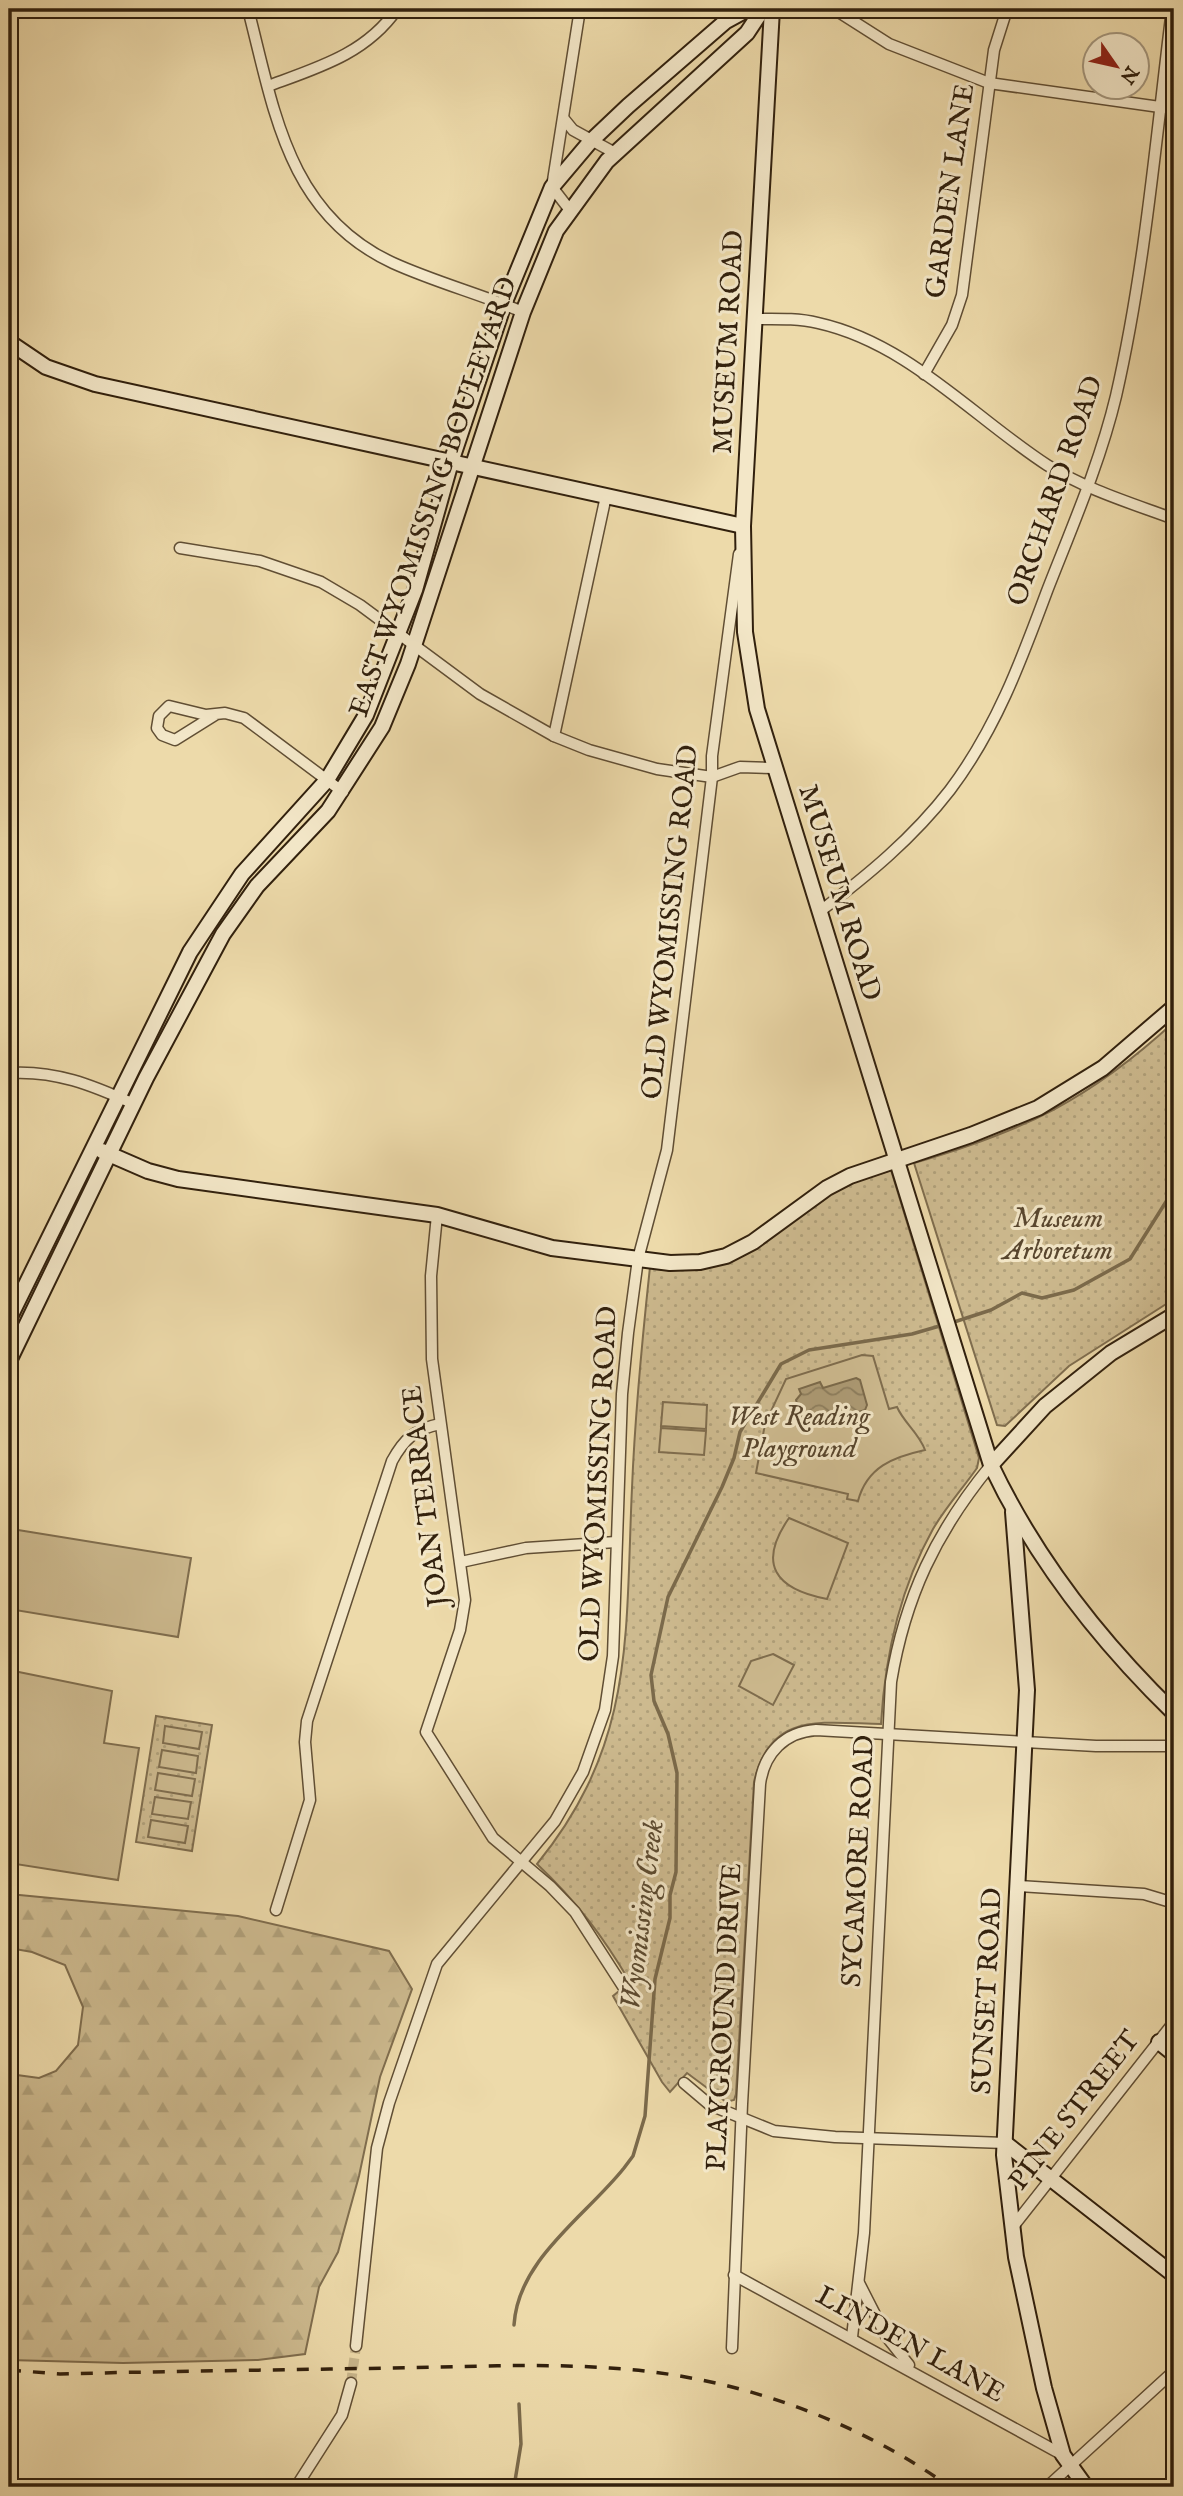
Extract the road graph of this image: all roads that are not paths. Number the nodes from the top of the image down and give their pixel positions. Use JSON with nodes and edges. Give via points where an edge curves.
{"nodes":[{"id":1,"x":248,"y":9,"type":"edge"},
{"id":2,"x":397,"y":9,"type":"edge"},
{"id":3,"x":580,"y":9,"type":"edge"},
{"id":4,"x":748,"y":9,"type":"edge"},
{"id":5,"x":763,"y":9,"type":"edge"},
{"id":6,"x":772,"y":9,"type":"edge"},
{"id":7,"x":834,"y":9,"type":"edge"},
{"id":8,"x":1007,"y":9,"type":"edge"},
{"id":9,"x":1172,"y":9,"type":"edge"},
{"id":10,"x":989,"y":83,"type":"junction"},
{"id":11,"x":268,"y":86,"type":"junction"},
{"id":12,"x":1160,"y":107,"type":"junction"},
{"id":13,"x":1174,"y":109,"type":"edge"},
{"id":14,"x":564,"y":120,"type":"junction"},
{"id":15,"x":593,"y":140,"type":"junction"},
{"id":16,"x":615,"y":153,"type":"junction"},
{"id":17,"x":552,"y":187,"type":"junction"},
{"id":18,"x":569,"y":209,"type":"junction"},
{"id":19,"x":504,"y":304,"type":"junction"},
{"id":20,"x":523,"y":312,"type":"junction"},
{"id":21,"x":755,"y":318,"type":"junction"},
{"id":22,"x":9,"y":342,"type":"edge"},
{"id":23,"x":924,"y":374,"type":"junction"},
{"id":24,"x":451,"y":462,"type":"junction"},
{"id":25,"x":470,"y":466,"type":"junction"},
{"id":26,"x":1086,"y":487,"type":"junction"},
{"id":27,"x":607,"y":496,"type":"junction"},
{"id":28,"x":1174,"y":519,"type":"edge"},
{"id":29,"x":743,"y":526,"type":"junction"},
{"id":30,"x":180,"y":548,"type":"dead end"},
{"id":31,"x":397,"y":635,"type":"junction"},
{"id":32,"x":413,"y":646,"type":"junction"},
{"id":33,"x":215,"y":715,"type":"junction"},
{"id":34,"x":554,"y":736,"type":"junction"},
{"id":35,"x":774,"y":768,"type":"junction"},
{"id":36,"x":712,"y":776,"type":"junction"},
{"id":37,"x":327,"y":780,"type":"junction"},
{"id":38,"x":343,"y":792,"type":"junction"},
{"id":39,"x":819,"y":912,"type":"junction"},
{"id":40,"x":1174,"y":1007,"type":"edge"},
{"id":41,"x":9,"y":1073,"type":"edge"},
{"id":42,"x":118,"y":1097,"type":"junction"},
{"id":43,"x":134,"y":1104,"type":"junction"},
{"id":44,"x":93,"y":1147,"type":"junction"},
{"id":45,"x":110,"y":1155,"type":"junction"},
{"id":46,"x":898,"y":1159,"type":"junction"},
{"id":47,"x":437,"y":1215,"type":"junction"},
{"id":48,"x":638,"y":1259,"type":"junction"},
{"id":49,"x":1174,"y":1315,"type":"edge"},
{"id":50,"x":9,"y":1319,"type":"edge"},
{"id":51,"x":9,"y":1361,"type":"edge"},
{"id":52,"x":440,"y":1424,"type":"junction"},
{"id":53,"x":991,"y":1465,"type":"junction"},
{"id":54,"x":1013,"y":1511,"type":"junction"},
{"id":55,"x":616,"y":1542,"type":"junction"},
{"id":56,"x":461,"y":1562,"type":"junction"},
{"id":57,"x":1174,"y":1713,"type":"edge"},
{"id":58,"x":888,"y":1734,"type":"junction"},
{"id":59,"x":1025,"y":1742,"type":"junction"},
{"id":60,"x":1174,"y":1746,"type":"edge"},
{"id":61,"x":522,"y":1863,"type":"junction"},
{"id":62,"x":1019,"y":1886,"type":"junction"},
{"id":63,"x":1174,"y":1903,"type":"edge"},
{"id":64,"x":275,"y":1910,"type":"dead end"},
{"id":65,"x":624,"y":1988,"type":"dead end"},
{"id":66,"x":1174,"y":2022,"type":"edge"},
{"id":67,"x":1159,"y":2042,"type":"junction"},
{"id":68,"x":1174,"y":2054,"type":"edge"},
{"id":69,"x":684,"y":2083,"type":"dead end"},
{"id":70,"x":741,"y":2119,"type":"junction"},
{"id":71,"x":867,"y":2138,"type":"junction"},
{"id":72,"x":1005,"y":2143,"type":"junction"},
{"id":73,"x":1052,"y":2178,"type":"junction"},
{"id":74,"x":1013,"y":2228,"type":"junction"},
{"id":75,"x":734,"y":2275,"type":"junction"},
{"id":76,"x":1174,"y":2275,"type":"edge"},
{"id":77,"x":859,"y":2283,"type":"junction"},
{"id":78,"x":852,"y":2337,"type":"junction"},
{"id":79,"x":356,"y":2346,"type":"tunnel mouth"},
{"id":80,"x":733,"y":2348,"type":"dead end"},
{"id":81,"x":914,"y":2371,"type":"junction"},
{"id":82,"x":1174,"y":2371,"type":"edge"},
{"id":83,"x":351,"y":2383,"type":"tunnel mouth"},
{"id":84,"x":1067,"y":2461,"type":"junction"},
{"id":85,"x":296,"y":2487,"type":"edge"},
{"id":86,"x":1047,"y":2487,"type":"edge"},
{"id":87,"x":1086,"y":2487,"type":"edge"}],
"edges":[{"from":1,"to":11,"type":"street"},
{"from":2,"to":11,"type":"street","via":[[348,54]]},
{"from":3,"to":14,"type":"street"},
{"from":4,"to":15,"type":"street","name":"EAST WYOMISSING BOULEVARD","via":[[726,21]]},
{"from":5,"to":16,"type":"street","name":"EAST WYOMISSING BOULEVARD","via":[[747,33]]},
{"from":6,"to":21,"type":"street","name":"MUSEUM ROAD"},
{"from":7,"to":10,"type":"street","via":[[898,48]]},
{"from":8,"to":10,"type":"street","name":"GARDEN LANE"},
{"from":9,"to":12,"type":"street","name":"ORCHARD ROAD"},
{"from":10,"to":12,"type":"street"},
{"from":10,"to":23,"type":"street","name":"GARDEN LANE","via":[[962,295],[952,325]]},
{"from":11,"to":19,"type":"street","via":[[296,172],[334,222],[394,263]]},
{"from":12,"to":13,"type":"street"},
{"from":12,"to":26,"type":"street","name":"ORCHARD ROAD","via":[[1132,316],[1115,398]]},
{"from":14,"to":15,"type":"street"},
{"from":14,"to":17,"type":"street"},
{"from":15,"to":16,"type":"street"},
{"from":15,"to":17,"type":"street","name":"EAST WYOMISSING BOULEVARD"},
{"from":16,"to":18,"type":"street","name":"EAST WYOMISSING BOULEVARD"},
{"from":17,"to":18,"type":"street"},
{"from":17,"to":19,"type":"street","name":"EAST WYOMISSING BOULEVARD"},
{"from":18,"to":20,"type":"street","name":"EAST WYOMISSING BOULEVARD"},
{"from":19,"to":20,"type":"street"},
{"from":19,"to":24,"type":"street","name":"EAST WYOMISSING BOULEVARD"},
{"from":20,"to":25,"type":"street","name":"EAST WYOMISSING BOULEVARD"},
{"from":21,"to":23,"type":"street","via":[[799,319],[837,327],[885,348]]},
{"from":21,"to":29,"type":"street","name":"MUSEUM ROAD"},
{"from":22,"to":24,"type":"street","via":[[46,367],[78,380]]},
{"from":23,"to":26,"type":"street","via":[[1024,449]]},
{"from":24,"to":25,"type":"street"},
{"from":24,"to":31,"type":"street","name":"EAST WYOMISSING BOULEVARD","via":[[427,554]]},
{"from":25,"to":27,"type":"street"},
{"from":25,"to":32,"type":"street","name":"EAST WYOMISSING BOULEVARD"},
{"from":26,"to":28,"type":"street"},
{"from":26,"to":39,"type":"street","name":"ORCHARD ROAD","via":[[1001,708],[968,764],[914,832]]},
{"from":27,"to":29,"type":"street"},
{"from":27,"to":34,"type":"street"},
{"from":29,"to":35,"type":"street","name":"MUSEUM ROAD","via":[[745,632],[757,709]]},
{"from":29,"to":36,"type":"street","name":"OLD WYOMISSING ROAD"},
{"from":30,"to":31,"type":"street","via":[[301,573],[360,605]]},
{"from":31,"to":32,"type":"street"},
{"from":31,"to":37,"type":"street","name":"EAST WYOMISSING BOULEVARD","via":[[366,715]]},
{"from":32,"to":34,"type":"street","via":[[480,694]]},
{"from":32,"to":38,"type":"street","name":"EAST WYOMISSING BOULEVARD","via":[[382,727]]},
{"from":33,"to":33,"type":"street","via":[[169,706],[159,716],[157,728],[175,740]]},
{"from":33,"to":37,"type":"street","via":[[234,714],[250,721]]},
{"from":34,"to":36,"type":"street","via":[[638,765]]},
{"from":35,"to":36,"type":"street","via":[[740,767]]},
{"from":35,"to":39,"type":"street","name":"MUSEUM ROAD"},
{"from":36,"to":48,"type":"street","name":"OLD WYOMISSING ROAD","via":[[671,1125]]},
{"from":37,"to":38,"type":"street"},
{"from":37,"to":42,"type":"street","name":"EAST WYOMISSING BOULEVARD","via":[[242,874],[206,924]]},
{"from":38,"to":43,"type":"street","name":"EAST WYOMISSING BOULEVARD","via":[[316,827],[257,886],[223,934]]},
{"from":39,"to":46,"type":"street","name":"MUSEUM ROAD"},
{"from":40,"to":46,"type":"street","via":[[1103,1068],[1062,1095],[1007,1122]]},
{"from":41,"to":42,"type":"street","via":[[69,1077]]},
{"from":42,"to":43,"type":"street"},
{"from":42,"to":44,"type":"street","name":"EAST WYOMISSING BOULEVARD"},
{"from":43,"to":45,"type":"street","name":"EAST WYOMISSING BOULEVARD"},
{"from":44,"to":45,"type":"street"},
{"from":44,"to":50,"type":"street","name":"EAST WYOMISSING BOULEVARD"},
{"from":45,"to":47,"type":"street","via":[[178,1179]]},
{"from":45,"to":51,"type":"street","name":"EAST WYOMISSING BOULEVARD"},
{"from":46,"to":48,"type":"street","via":[[827,1188],[726,1256],[700,1262]]},
{"from":46,"to":53,"type":"street","name":"MUSEUM ROAD"},
{"from":47,"to":48,"type":"street","via":[[531,1244]]},
{"from":47,"to":52,"type":"street","name":"JOAN TERRACE","via":[[430,1312]]},
{"from":48,"to":55,"type":"street","name":"OLD WYOMISSING ROAD","via":[[622,1394]]},
{"from":49,"to":53,"type":"street","via":[[1111,1353],[1045,1406]]},
{"from":52,"to":56,"type":"street","name":"JOAN TERRACE"},
{"from":52,"to":64,"type":"street","via":[[417,1430],[403,1440],[392,1461],[307,1721],[310,1800]]},
{"from":53,"to":54,"type":"street","name":"MUSEUM ROAD"},
{"from":53,"to":58,"type":"street","name":"SYCAMORE ROAD","via":[[943,1530],[911,1602],[895,1655]]},
{"from":54,"to":57,"type":"street","name":"MUSEUM ROAD","via":[[1081,1612]]},
{"from":54,"to":59,"type":"street","name":"SUNSET ROAD","via":[[1025,1643]]},
{"from":55,"to":56,"type":"street","via":[[526,1548]]},
{"from":55,"to":61,"type":"street","name":"OLD WYOMISSING ROAD","via":[[613,1656],[600,1726],[574,1791]]},
{"from":56,"to":61,"type":"street","name":"JOAN TERRACE","via":[[465,1590],[462,1621],[426,1732],[493,1838]]},
{"from":58,"to":59,"type":"street","name":"PLAYGROUND DRIVE"},
{"from":58,"to":70,"type":"street","name":"PLAYGROUND DRIVE","via":[[804,1731],[780,1743],[761,1776]]},
{"from":58,"to":71,"type":"street","name":"SYCAMORE ROAD"},
{"from":59,"to":60,"type":"street","name":"PLAYGROUND DRIVE"},
{"from":59,"to":62,"type":"street","name":"SUNSET ROAD"},
{"from":61,"to":65,"type":"street","via":[[575,1912]]},
{"from":61,"to":79,"type":"street","name":"OLD WYOMISSING ROAD","via":[[437,1964],[389,2102],[376,2158]]},
{"from":62,"to":63,"type":"street","via":[[1144,1894]]},
{"from":62,"to":72,"type":"street","name":"SUNSET ROAD"},
{"from":66,"to":67,"type":"street","name":"PINE STREET"},
{"from":67,"to":68,"type":"street"},
{"from":67,"to":73,"type":"street","name":"PINE STREET"},
{"from":69,"to":70,"type":"street","via":[[710,2105]]},
{"from":70,"to":71,"type":"street","via":[[774,2131]]},
{"from":70,"to":75,"type":"street","name":"PLAYGROUND DRIVE"},
{"from":71,"to":72,"type":"street"},
{"from":71,"to":77,"type":"street","name":"SYCAMORE ROAD"},
{"from":72,"to":73,"type":"street"},
{"from":72,"to":74,"type":"street","name":"SUNSET ROAD"},
{"from":73,"to":74,"type":"street","name":"PINE STREET"},
{"from":73,"to":76,"type":"street"},
{"from":74,"to":84,"type":"street","name":"SUNSET ROAD","via":[[1041,2375]]},
{"from":75,"to":78,"type":"street","name":"LINDEN LANE"},
{"from":75,"to":80,"type":"street","name":"PLAYGROUND DRIVE"},
{"from":77,"to":78,"type":"street","name":"SYCAMORE ROAD"},
{"from":77,"to":81,"type":"street","via":[[886,2336]]},
{"from":78,"to":81,"type":"street","name":"LINDEN LANE"},
{"from":81,"to":84,"type":"street","name":"LINDEN LANE"},
{"from":82,"to":84,"type":"street"},
{"from":83,"to":85,"type":"street","via":[[342,2415]]},
{"from":84,"to":86,"type":"street"},
{"from":84,"to":87,"type":"street"}]}
